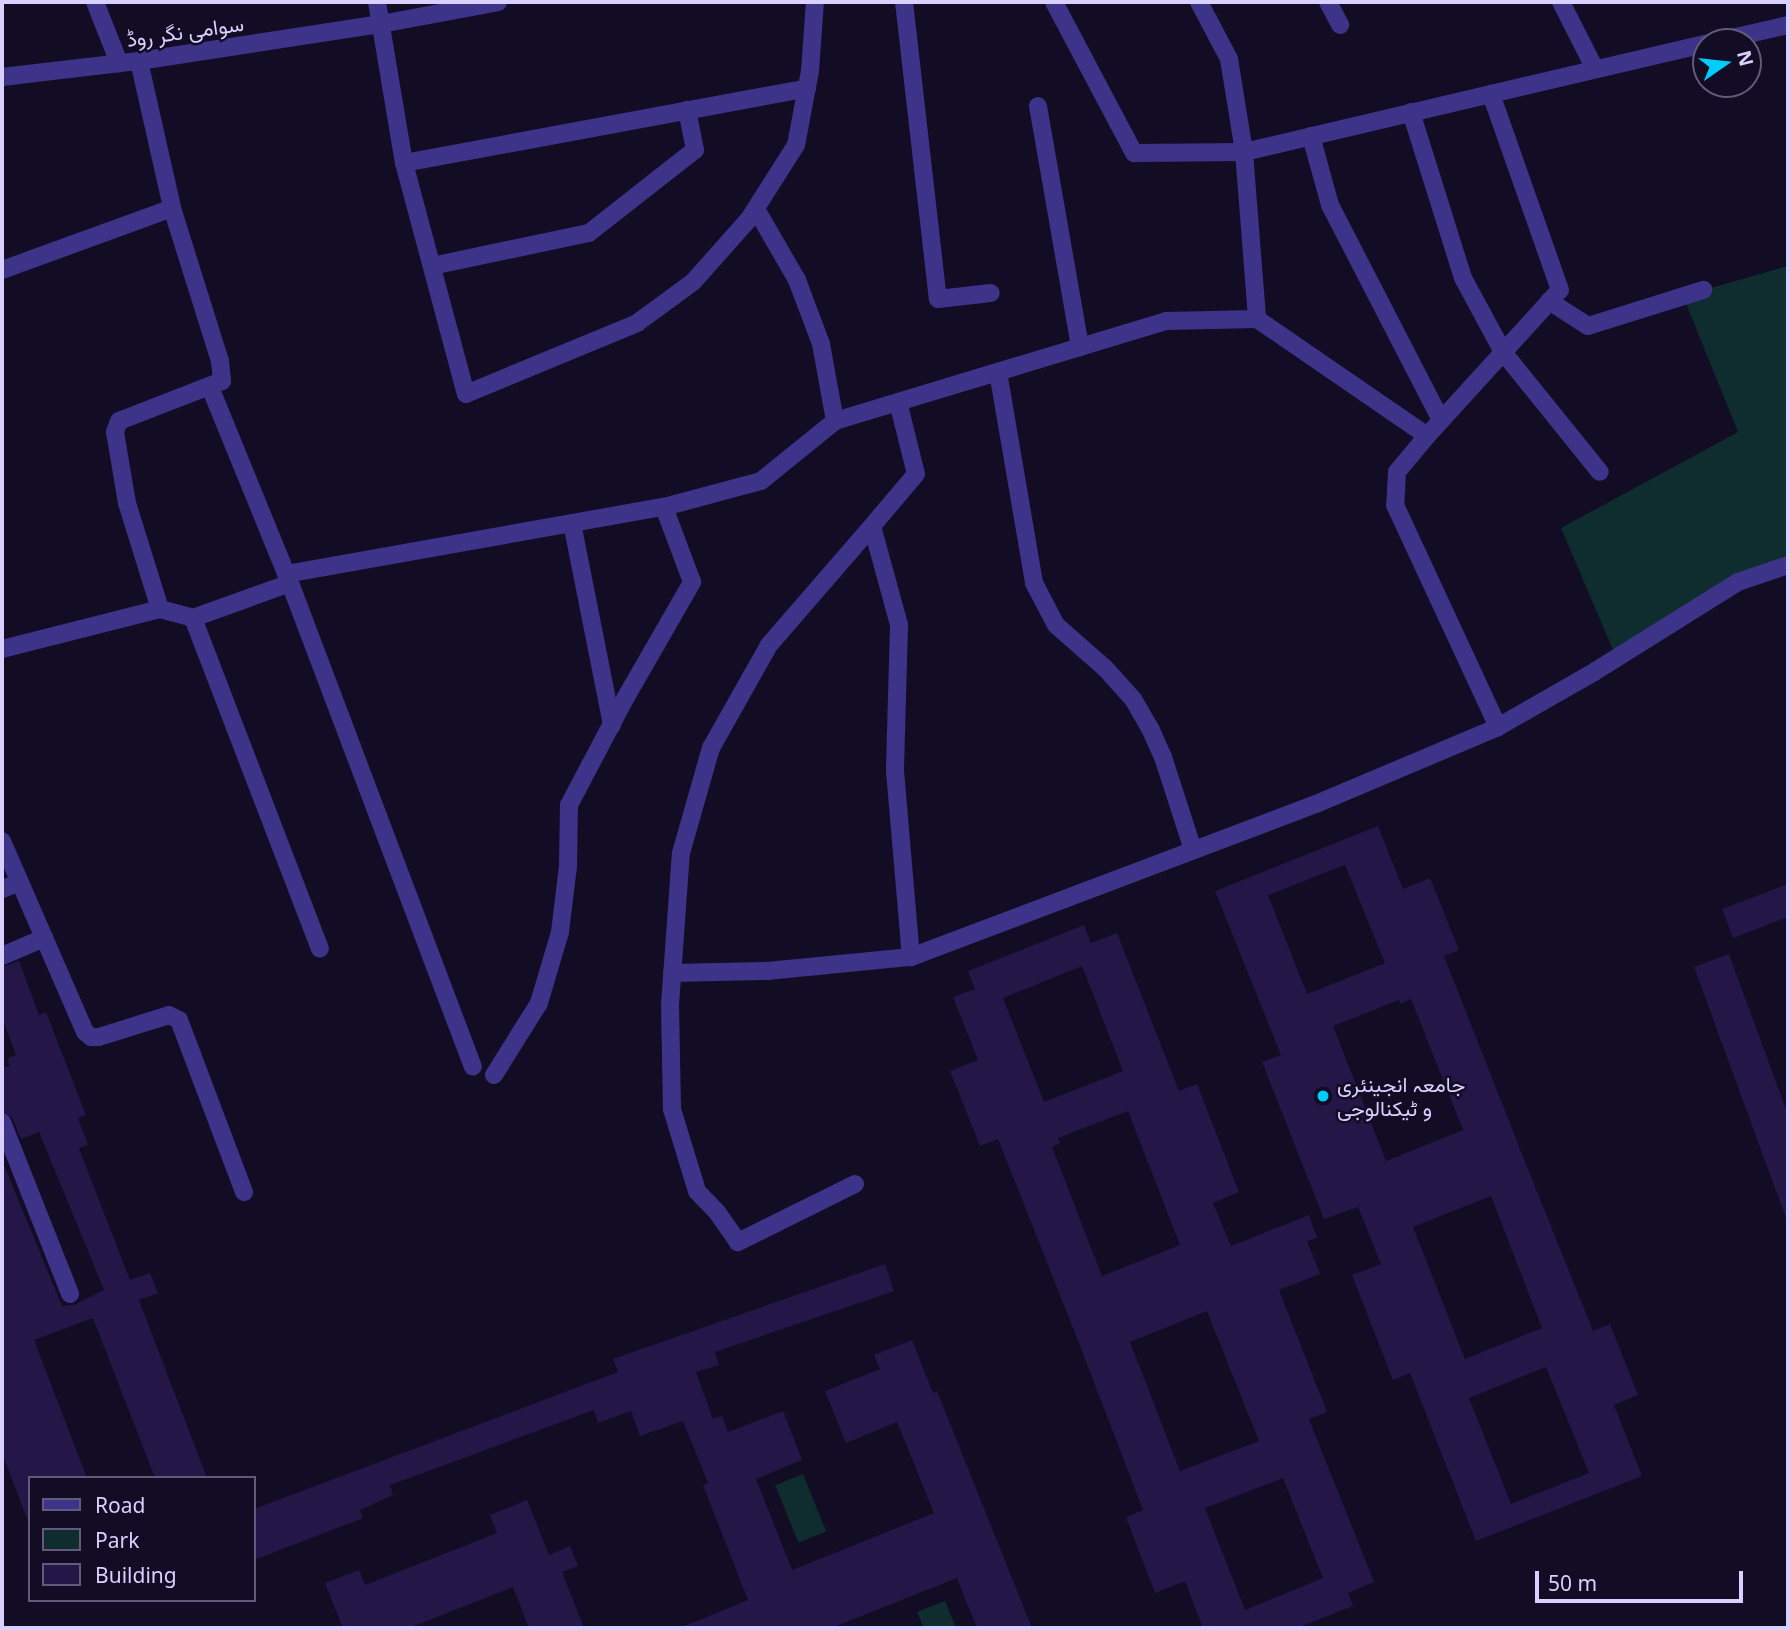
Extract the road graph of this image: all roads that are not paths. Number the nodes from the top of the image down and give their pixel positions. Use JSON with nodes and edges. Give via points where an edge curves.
{"nodes":[{"id":1,"x":95,"y":2,"type":"edge"},
{"id":2,"x":377,"y":2,"type":"edge"},
{"id":3,"x":498,"y":2,"type":"edge"},
{"id":4,"x":815,"y":2,"type":"edge"},
{"id":5,"x":904,"y":2,"type":"edge"},
{"id":6,"x":1054,"y":2,"type":"edge"},
{"id":7,"x":1199,"y":2,"type":"edge"},
{"id":8,"x":1328,"y":2,"type":"edge"},
{"id":9,"x":1561,"y":2,"type":"edge"},
{"id":10,"x":381,"y":24,"type":"junction"},
{"id":11,"x":1340,"y":25,"type":"dead end"},
{"id":12,"x":1788,"y":25,"type":"edge"},
{"id":13,"x":1762,"y":31,"type":"edge"},
{"id":14,"x":1692,"y":47,"type":"edge"},
{"id":15,"x":139,"y":61,"type":"junction"},
{"id":16,"x":119,"y":63,"type":"junction"},
{"id":17,"x":1595,"y":69,"type":"junction"},
{"id":18,"x":2,"y":76,"type":"edge"},
{"id":19,"x":807,"y":88,"type":"junction"},
{"id":20,"x":1491,"y":94,"type":"junction"},
{"id":21,"x":1038,"y":107,"type":"dead end"},
{"id":22,"x":687,"y":110,"type":"junction"},
{"id":23,"x":1411,"y":113,"type":"junction"},
{"id":24,"x":1311,"y":136,"type":"junction"},
{"id":25,"x":1244,"y":152,"type":"junction"},
{"id":26,"x":404,"y":163,"type":"junction"},
{"id":27,"x":172,"y":208,"type":"junction"},
{"id":28,"x":756,"y":209,"type":"junction"},
{"id":29,"x":432,"y":266,"type":"junction"},
{"id":30,"x":2,"y":270,"type":"edge"},
{"id":31,"x":1703,"y":290,"type":"dead end"},
{"id":32,"x":991,"y":293,"type":"dead end"},
{"id":33,"x":1549,"y":301,"type":"junction"},
{"id":34,"x":1257,"y":319,"type":"junction"},
{"id":35,"x":1080,"y":347,"type":"junction"},
{"id":36,"x":1503,"y":352,"type":"junction"},
{"id":37,"x":998,"y":372,"type":"junction"},
{"id":38,"x":211,"y":387,"type":"junction"},
{"id":39,"x":898,"y":402,"type":"junction"},
{"id":40,"x":1441,"y":420,"type":"junction"},
{"id":41,"x":835,"y":421,"type":"junction"},
{"id":42,"x":1427,"y":436,"type":"junction"},
{"id":43,"x":1600,"y":472,"type":"dead end"},
{"id":44,"x":664,"y":507,"type":"junction"},
{"id":45,"x":572,"y":523,"type":"junction"},
{"id":46,"x":872,"y":526,"type":"junction"},
{"id":47,"x":1788,"y":565,"type":"edge"},
{"id":48,"x":288,"y":578,"type":"junction"},
{"id":49,"x":160,"y":609,"type":"junction"},
{"id":50,"x":193,"y":618,"type":"junction"},
{"id":51,"x":2,"y":649,"type":"edge"},
{"id":52,"x":612,"y":725,"type":"junction"},
{"id":53,"x":1497,"y":727,"type":"junction"},
{"id":54,"x":2,"y":841,"type":"edge"},
{"id":55,"x":1193,"y":850,"type":"junction"},
{"id":56,"x":20,"y":882,"type":"junction"},
{"id":57,"x":2,"y":889,"type":"edge"},
{"id":58,"x":44,"y":938,"type":"junction"},
{"id":59,"x":320,"y":948,"type":"dead end"},
{"id":60,"x":2,"y":956,"type":"edge"},
{"id":61,"x":911,"y":957,"type":"junction"},
{"id":62,"x":672,"y":973,"type":"junction"},
{"id":63,"x":473,"y":1067,"type":"dead end"},
{"id":64,"x":494,"y":1075,"type":"dead end"},
{"id":65,"x":2,"y":1122,"type":"edge"},
{"id":66,"x":855,"y":1184,"type":"dead end"},
{"id":67,"x":244,"y":1192,"type":"dead end"},
{"id":68,"x":70,"y":1294,"type":"dead end"}],
"edges":[{"from":1,"to":16,"type":"street"},
{"from":2,"to":10,"type":"street"},
{"from":3,"to":10,"type":"street","name":"سوامی نگر روڈ"},
{"from":4,"to":19,"type":"street"},
{"from":5,"to":32,"type":"street","via":[[938,299]]},
{"from":6,"to":25,"type":"street","via":[[1134,153]]},
{"from":7,"to":25,"type":"street","via":[[1229,59]]},
{"from":8,"to":11,"type":"street"},
{"from":9,"to":17,"type":"street"},
{"from":10,"to":15,"type":"street","name":"سوامی نگر روڈ"},
{"from":10,"to":26,"type":"street"},
{"from":12,"to":13,"type":"street"},
{"from":14,"to":17,"type":"street"},
{"from":15,"to":16,"type":"street","name":"سوامی نگر روڈ"},
{"from":15,"to":27,"type":"street"},
{"from":16,"to":18,"type":"street","name":"سوامی نگر روڈ"},
{"from":17,"to":20,"type":"street"},
{"from":19,"to":22,"type":"street"},
{"from":19,"to":28,"type":"street","via":[[796,145]]},
{"from":20,"to":23,"type":"street"},
{"from":20,"to":33,"type":"street","via":[[1560,290]]},
{"from":21,"to":35,"type":"street"},
{"from":22,"to":26,"type":"street"},
{"from":22,"to":29,"type":"street","via":[[695,150],[589,233]]},
{"from":23,"to":24,"type":"street"},
{"from":23,"to":36,"type":"street","via":[[1464,278]]},
{"from":24,"to":25,"type":"street"},
{"from":24,"to":40,"type":"street","via":[[1329,205]]},
{"from":25,"to":34,"type":"street"},
{"from":26,"to":29,"type":"street"},
{"from":27,"to":30,"type":"street"},
{"from":27,"to":38,"type":"street","via":[[220,361],[222,381]]},
{"from":28,"to":29,"type":"street","via":[[693,282],[637,323],[466,394]]},
{"from":28,"to":41,"type":"street","via":[[797,280],[821,344]]},
{"from":31,"to":33,"type":"street","via":[[1588,326]]},
{"from":33,"to":36,"type":"street"},
{"from":34,"to":35,"type":"street","via":[[1166,321]]},
{"from":34,"to":42,"type":"street"},
{"from":35,"to":37,"type":"street"},
{"from":36,"to":40,"type":"street"},
{"from":36,"to":43,"type":"street"},
{"from":37,"to":39,"type":"street"},
{"from":37,"to":55,"type":"street","via":[[1034,583],[1056,625],[1133,699],[1163,757]]},
{"from":38,"to":48,"type":"street"},
{"from":38,"to":49,"type":"street","via":[[164,401],[119,422],[115,432],[127,503]]},
{"from":39,"to":41,"type":"street"},
{"from":39,"to":46,"type":"street","via":[[916,474]]},
{"from":40,"to":42,"type":"street"},
{"from":41,"to":44,"type":"street","via":[[761,481]]},
{"from":42,"to":53,"type":"street","via":[[1397,472],[1395,505]]},
{"from":44,"to":45,"type":"street"},
{"from":44,"to":52,"type":"street","via":[[692,582]]},
{"from":45,"to":48,"type":"street"},
{"from":45,"to":52,"type":"street"},
{"from":46,"to":61,"type":"street","via":[[899,625],[895,771]]},
{"from":46,"to":62,"type":"street","via":[[769,645],[711,748],[681,853]]},
{"from":47,"to":53,"type":"street","via":[[1738,582]]},
{"from":48,"to":50,"type":"street"},
{"from":48,"to":63,"type":"street"},
{"from":49,"to":50,"type":"street"},
{"from":49,"to":51,"type":"street"},
{"from":50,"to":59,"type":"street"},
{"from":52,"to":64,"type":"street","via":[[569,806],[560,932],[538,1003]]},
{"from":53,"to":55,"type":"street"},
{"from":54,"to":56,"type":"street"},
{"from":55,"to":61,"type":"street"},
{"from":56,"to":57,"type":"street"},
{"from":56,"to":58,"type":"street"},
{"from":58,"to":60,"type":"street"},
{"from":58,"to":67,"type":"street","via":[[91,1037],[169,1015],[178,1020]]},
{"from":61,"to":62,"type":"street","via":[[767,971]]},
{"from":62,"to":66,"type":"street","via":[[672,1110],[698,1191],[738,1242]]},
{"from":65,"to":68,"type":"street"}]}
